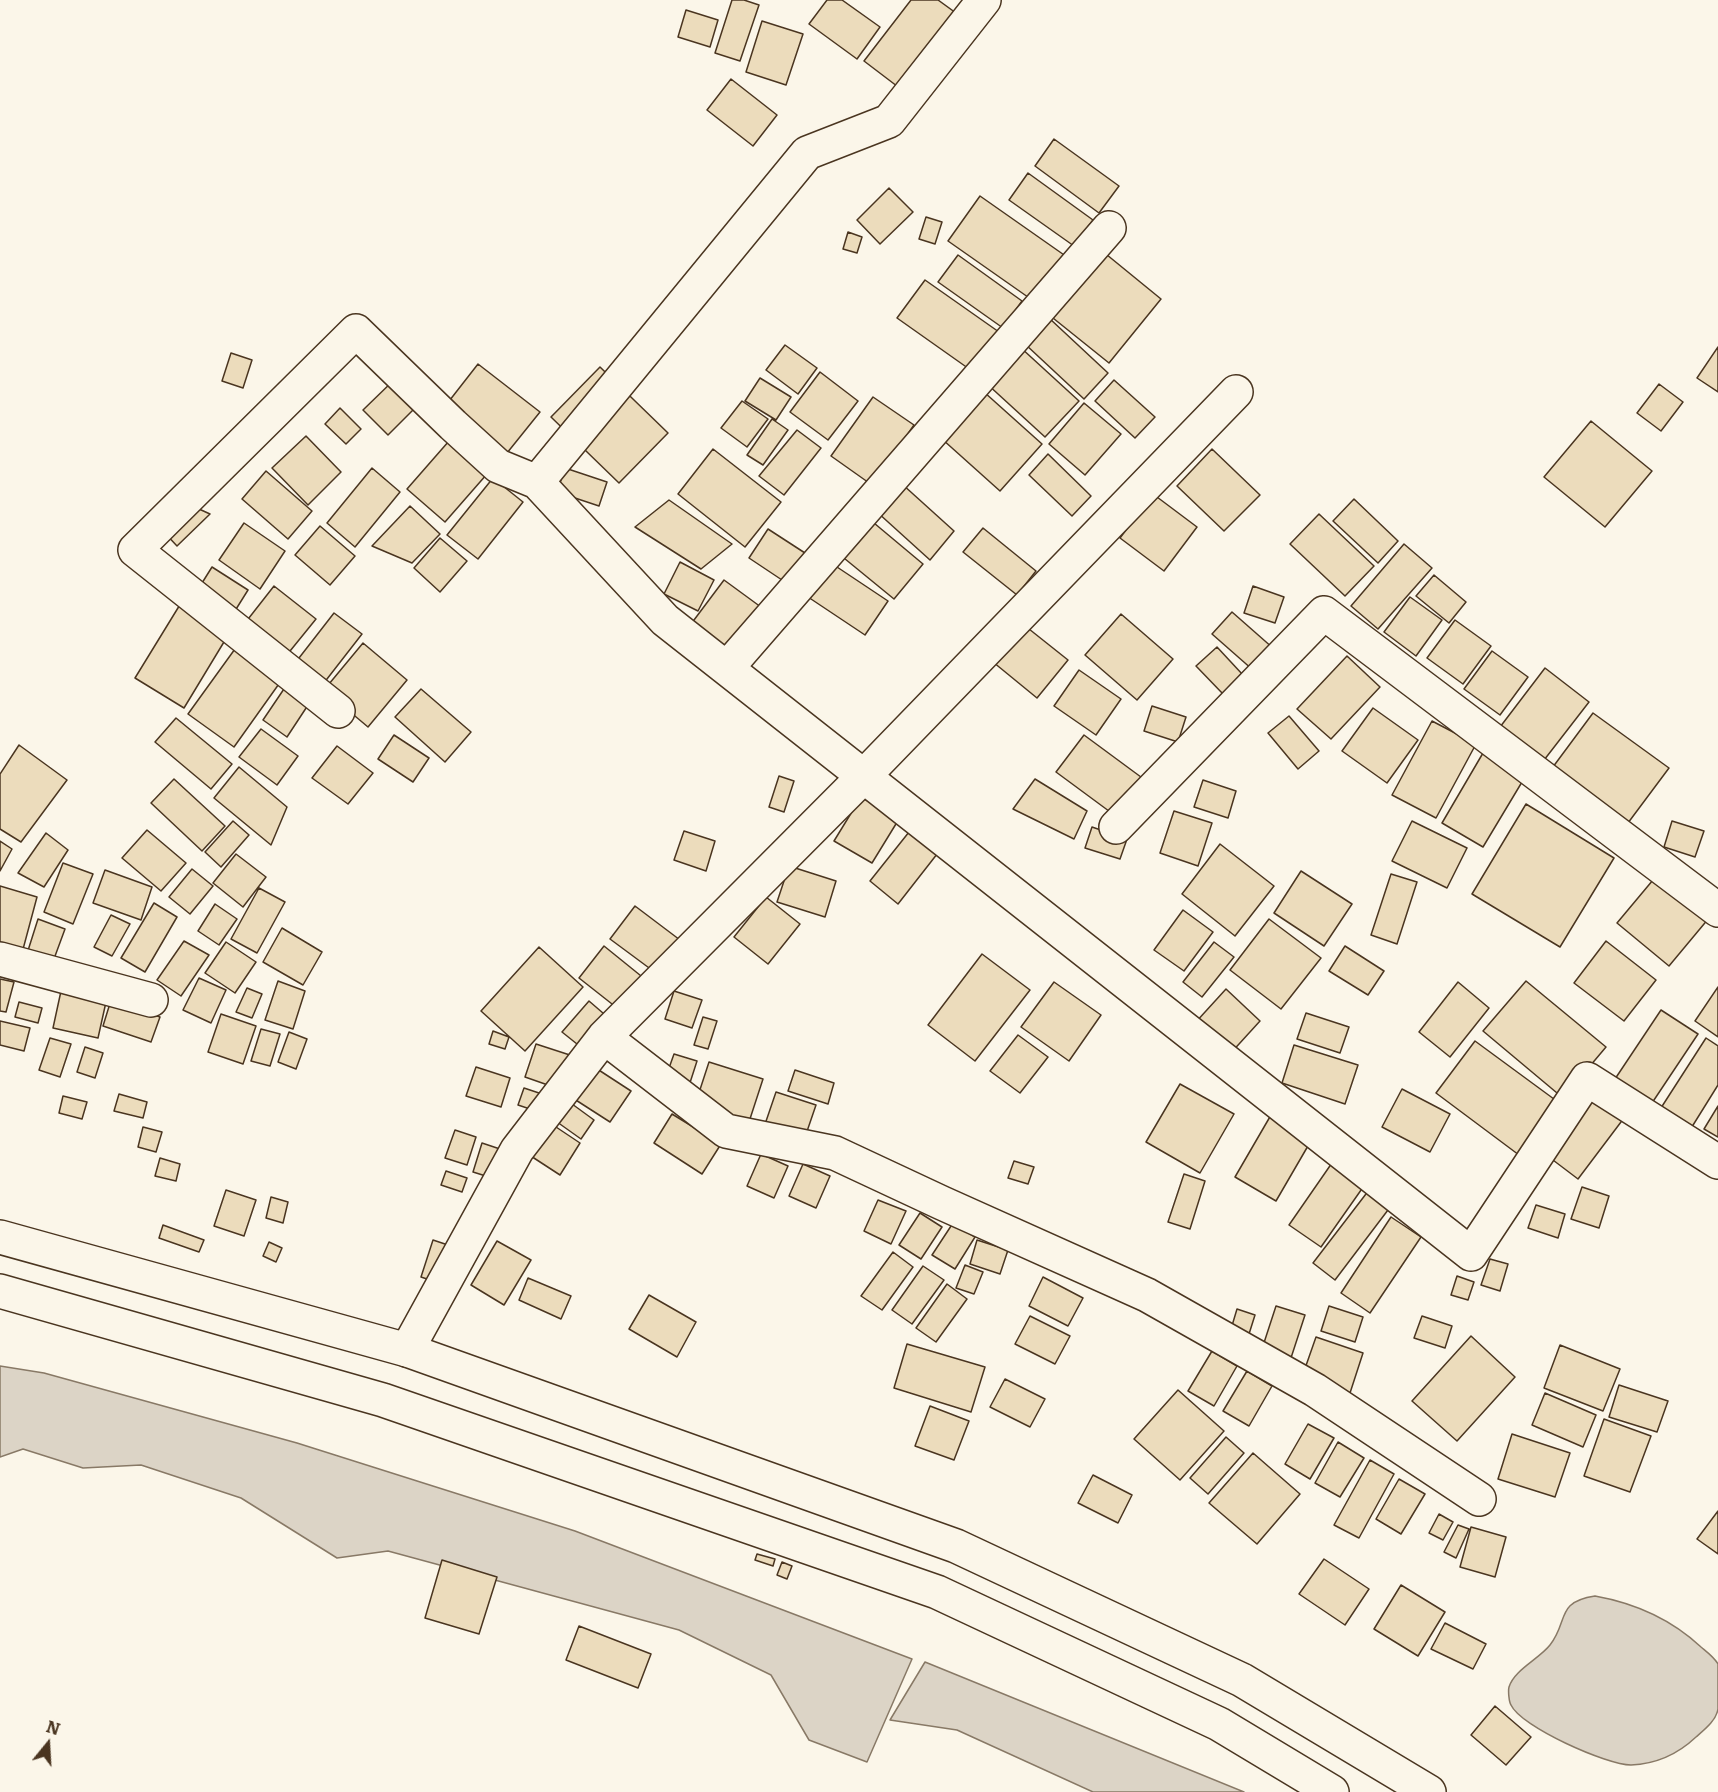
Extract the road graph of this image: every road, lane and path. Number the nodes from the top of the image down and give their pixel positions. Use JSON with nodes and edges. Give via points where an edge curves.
{"nodes":[{"id":1,"x":974,"y":3,"type":"edge"},
{"id":2,"x":1109,"y":228,"type":"dead end"},
{"id":3,"x":1236,"y":392,"type":"dead end"},
{"id":4,"x":537,"y":482,"type":"junction"},
{"id":5,"x":727,"y":668,"type":"junction"},
{"id":6,"x":338,"y":711,"type":"dead end"},
{"id":7,"x":864,"y":776,"type":"junction"},
{"id":8,"x":1116,"y":827,"type":"dead end"},
{"id":9,"x":1718,"y":910,"type":"edge"},
{"id":10,"x":0,"y":959,"type":"edge"},
{"id":11,"x":151,"y":1000,"type":"dead end"},
{"id":12,"x":604,"y":1037,"type":"junction"},
{"id":13,"x":1718,"y":1162,"type":"edge"},
{"id":14,"x":0,"y":1237,"type":"edge"},
{"id":15,"x":0,"y":1291,"type":"edge"},
{"id":16,"x":408,"y":1350,"type":"junction"},
{"id":17,"x":1479,"y":1499,"type":"dead end"},
{"id":18,"x":1332,"y":1792,"type":"edge"},
{"id":19,"x":1429,"y":1792,"type":"edge"}],
"edges":[{"from":1,"to":4,"type":"main road","via":[[889,120],[807,153]]},
{"from":2,"to":5,"type":"main road"},
{"from":3,"to":7,"type":"main road"},
{"from":4,"to":5,"type":"main road","via":[[665,620]]},
{"from":4,"to":6,"type":"main road","via":[[498,466],[357,331],[135,550]]},
{"from":5,"to":7,"type":"main road"},
{"from":7,"to":12,"type":"main road"},
{"from":7,"to":13,"type":"main road","via":[[1471,1254],[1587,1079]]},
{"from":8,"to":9,"type":"main road","via":[[1324,613]]},
{"from":10,"to":11,"type":"main road"},
{"from":12,"to":16,"type":"main road","via":[[517,1149]]},
{"from":12,"to":17,"type":"main road","via":[[726,1131],[835,1153],[1147,1295],[1315,1390]]},
{"from":14,"to":16,"type":"main road"},
{"from":15,"to":18,"type":"main road","via":[[383,1400],[937,1592],[1219,1724]]},
{"from":16,"to":19,"type":"main road","via":[[956,1546],[1242,1680]]}]}
